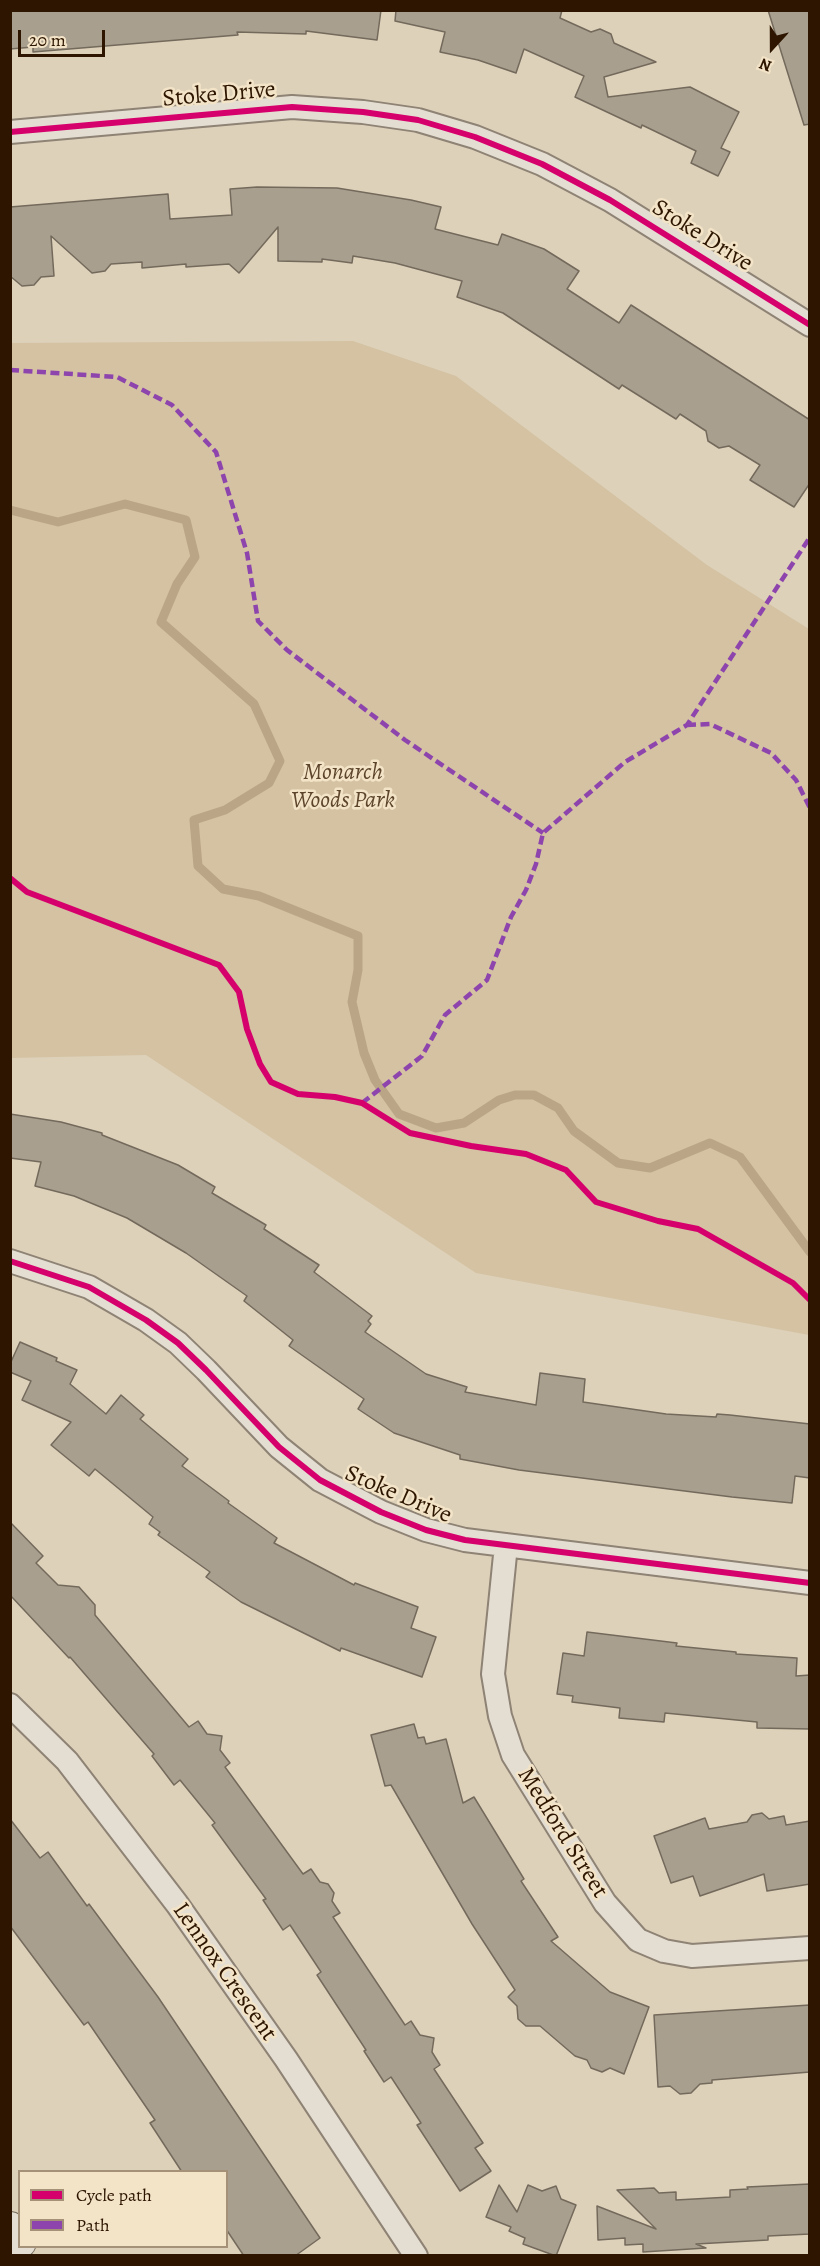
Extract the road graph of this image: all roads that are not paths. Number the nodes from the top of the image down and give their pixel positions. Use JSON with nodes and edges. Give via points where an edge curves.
{"nodes":[{"id":1,"x":10,"y":132,"type":"edge"},
{"id":2,"x":810,"y":325,"type":"edge"},
{"id":3,"x":10,"y":1261,"type":"edge"},
{"id":4,"x":506,"y":1545,"type":"junction"},
{"id":5,"x":810,"y":1583,"type":"edge"},
{"id":6,"x":10,"y":1705,"type":"edge"},
{"id":7,"x":810,"y":1948,"type":"edge"},
{"id":8,"x":416,"y":2256,"type":"edge"}],
"edges":[{"from":1,"to":2,"type":"street","name":"Stoke Drive","via":[[291,107],[418,120],[475,137],[542,164],[600,195]]},
{"from":3,"to":4,"type":"street","name":"Stoke Drive","via":[[88,1287],[146,1320],[178,1343],[279,1447],[320,1480],[351,1498],[426,1530]]},
{"from":4,"to":5,"type":"street","name":"Stoke Drive"},
{"from":4,"to":7,"type":"street","name":"Medford Street","via":[[493,1674],[500,1716],[513,1755],[605,1903],[638,1940],[664,1951],[692,1956]]},
{"from":6,"to":8,"type":"street","name":"Lennox Crescent","via":[[67,1761],[177,1904],[286,2059]]}]}
